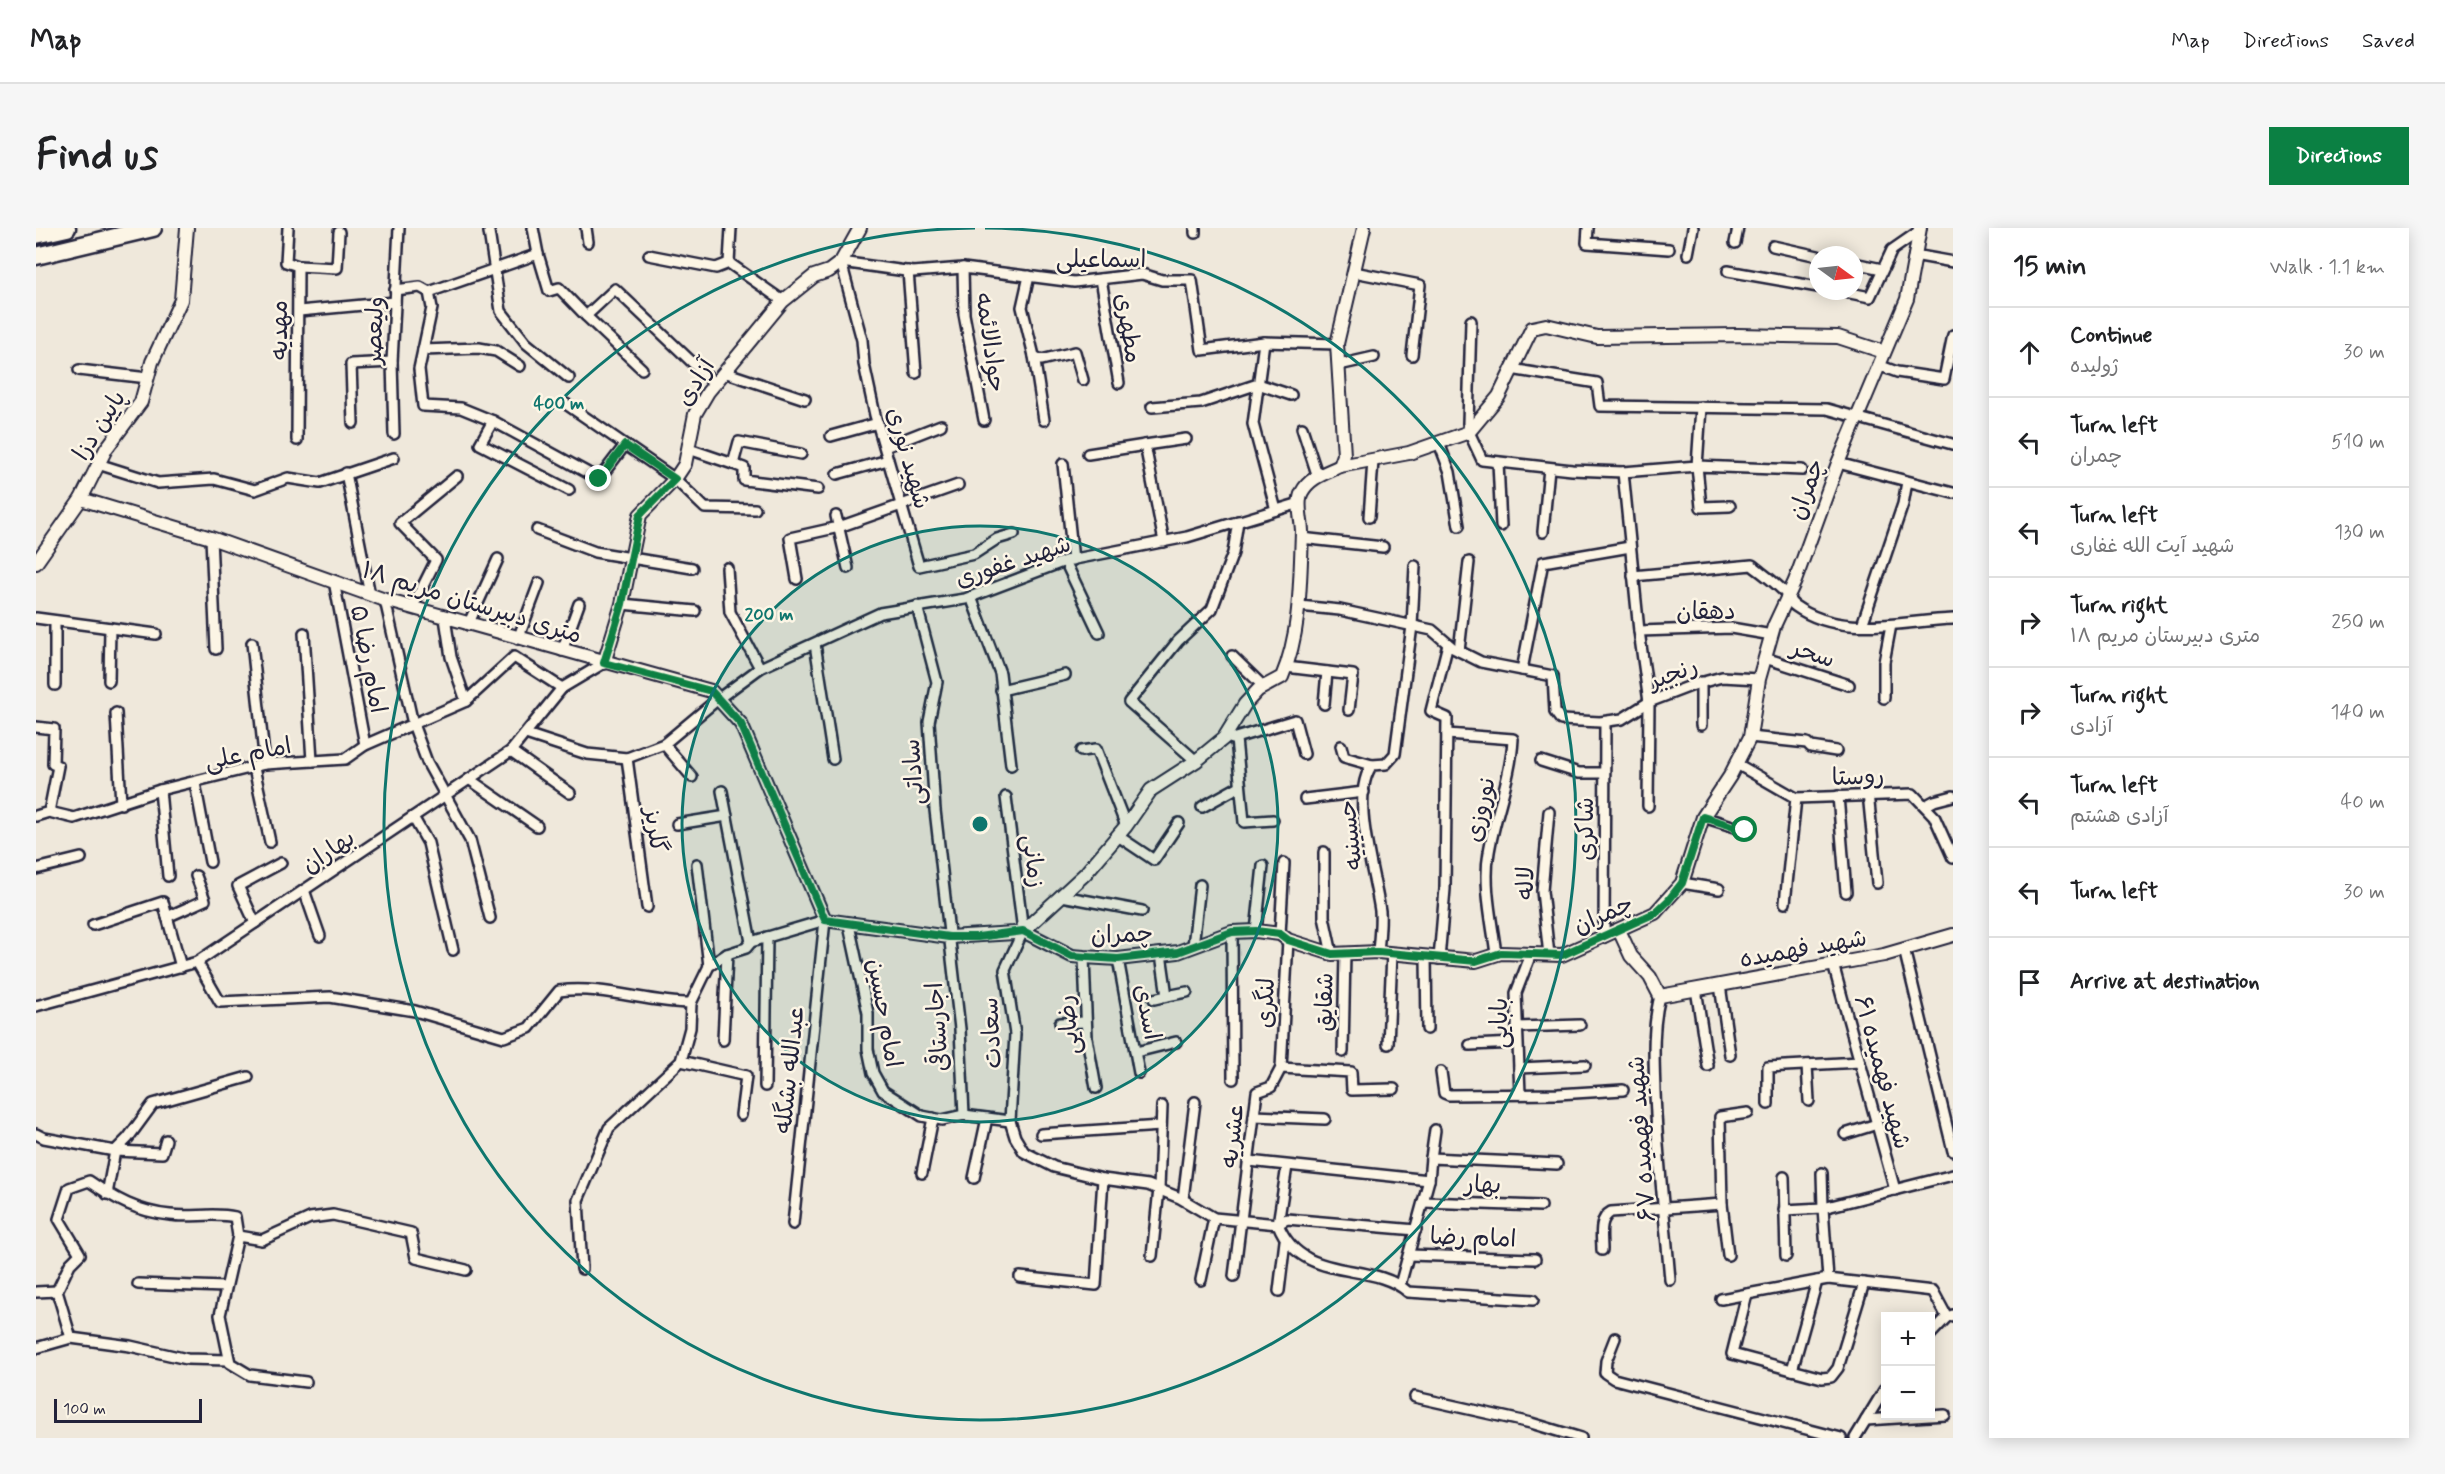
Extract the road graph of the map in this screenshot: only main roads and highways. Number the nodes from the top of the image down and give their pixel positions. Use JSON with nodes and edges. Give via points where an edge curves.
{"nodes":[{"id":1,"x":67,"y":228,"type":"edge"},
{"id":2,"x":153,"y":228,"type":"edge"},
{"id":3,"x":40,"y":232,"type":"edge"},
{"id":4,"x":36,"y":256,"type":"edge"}],
"edges":[{"from":1,"to":3,"type":"highway"},
{"from":2,"to":4,"type":"highway"}]}
